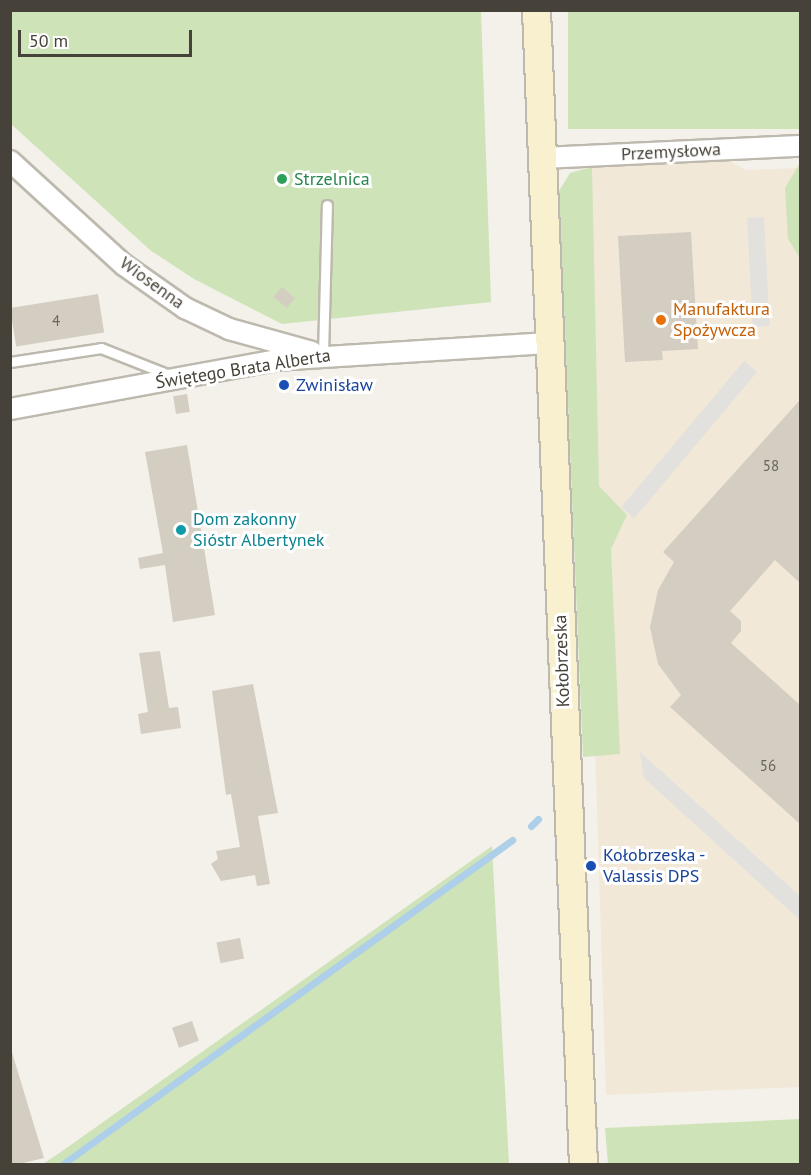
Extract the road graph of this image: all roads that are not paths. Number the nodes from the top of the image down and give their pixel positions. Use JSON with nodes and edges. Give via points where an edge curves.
{"nodes":[{"id":1,"x":536,"y":10,"type":"edge"},
{"id":2,"x":801,"y":146,"type":"edge"},
{"id":3,"x":542,"y":158,"type":"junction"},
{"id":4,"x":10,"y":161,"type":"edge"},
{"id":5,"x":327,"y":205,"type":"dead end"},
{"id":6,"x":550,"y":343,"type":"junction"},
{"id":7,"x":323,"y":355,"type":"junction"},
{"id":8,"x":10,"y":362,"type":"edge"},
{"id":9,"x":177,"y":379,"type":"junction"},
{"id":10,"x":10,"y":409,"type":"edge"},
{"id":11,"x":583,"y":1164,"type":"edge"}],
"edges":[{"from":1,"to":3,"type":"main road","name":"Kołobrzeska"},
{"from":2,"to":3,"type":"street","name":"Przemysłowa"},
{"from":3,"to":6,"type":"main road","name":"Kołobrzeska"},
{"from":4,"to":7,"type":"street","name":"Wiosenna","via":[[124,265],[185,309],[229,329]]},
{"from":5,"to":7,"type":"lane"},
{"from":6,"to":7,"type":"street","name":"Świętego Brata Alberta"},
{"from":6,"to":11,"type":"main road","name":"Kołobrzeska"},
{"from":7,"to":9,"type":"street","name":"Świętego Brata Alberta"},
{"from":8,"to":9,"type":"lane","via":[[101,348],[119,351]]},
{"from":9,"to":10,"type":"street","name":"Świętego Brata Alberta"}]}
